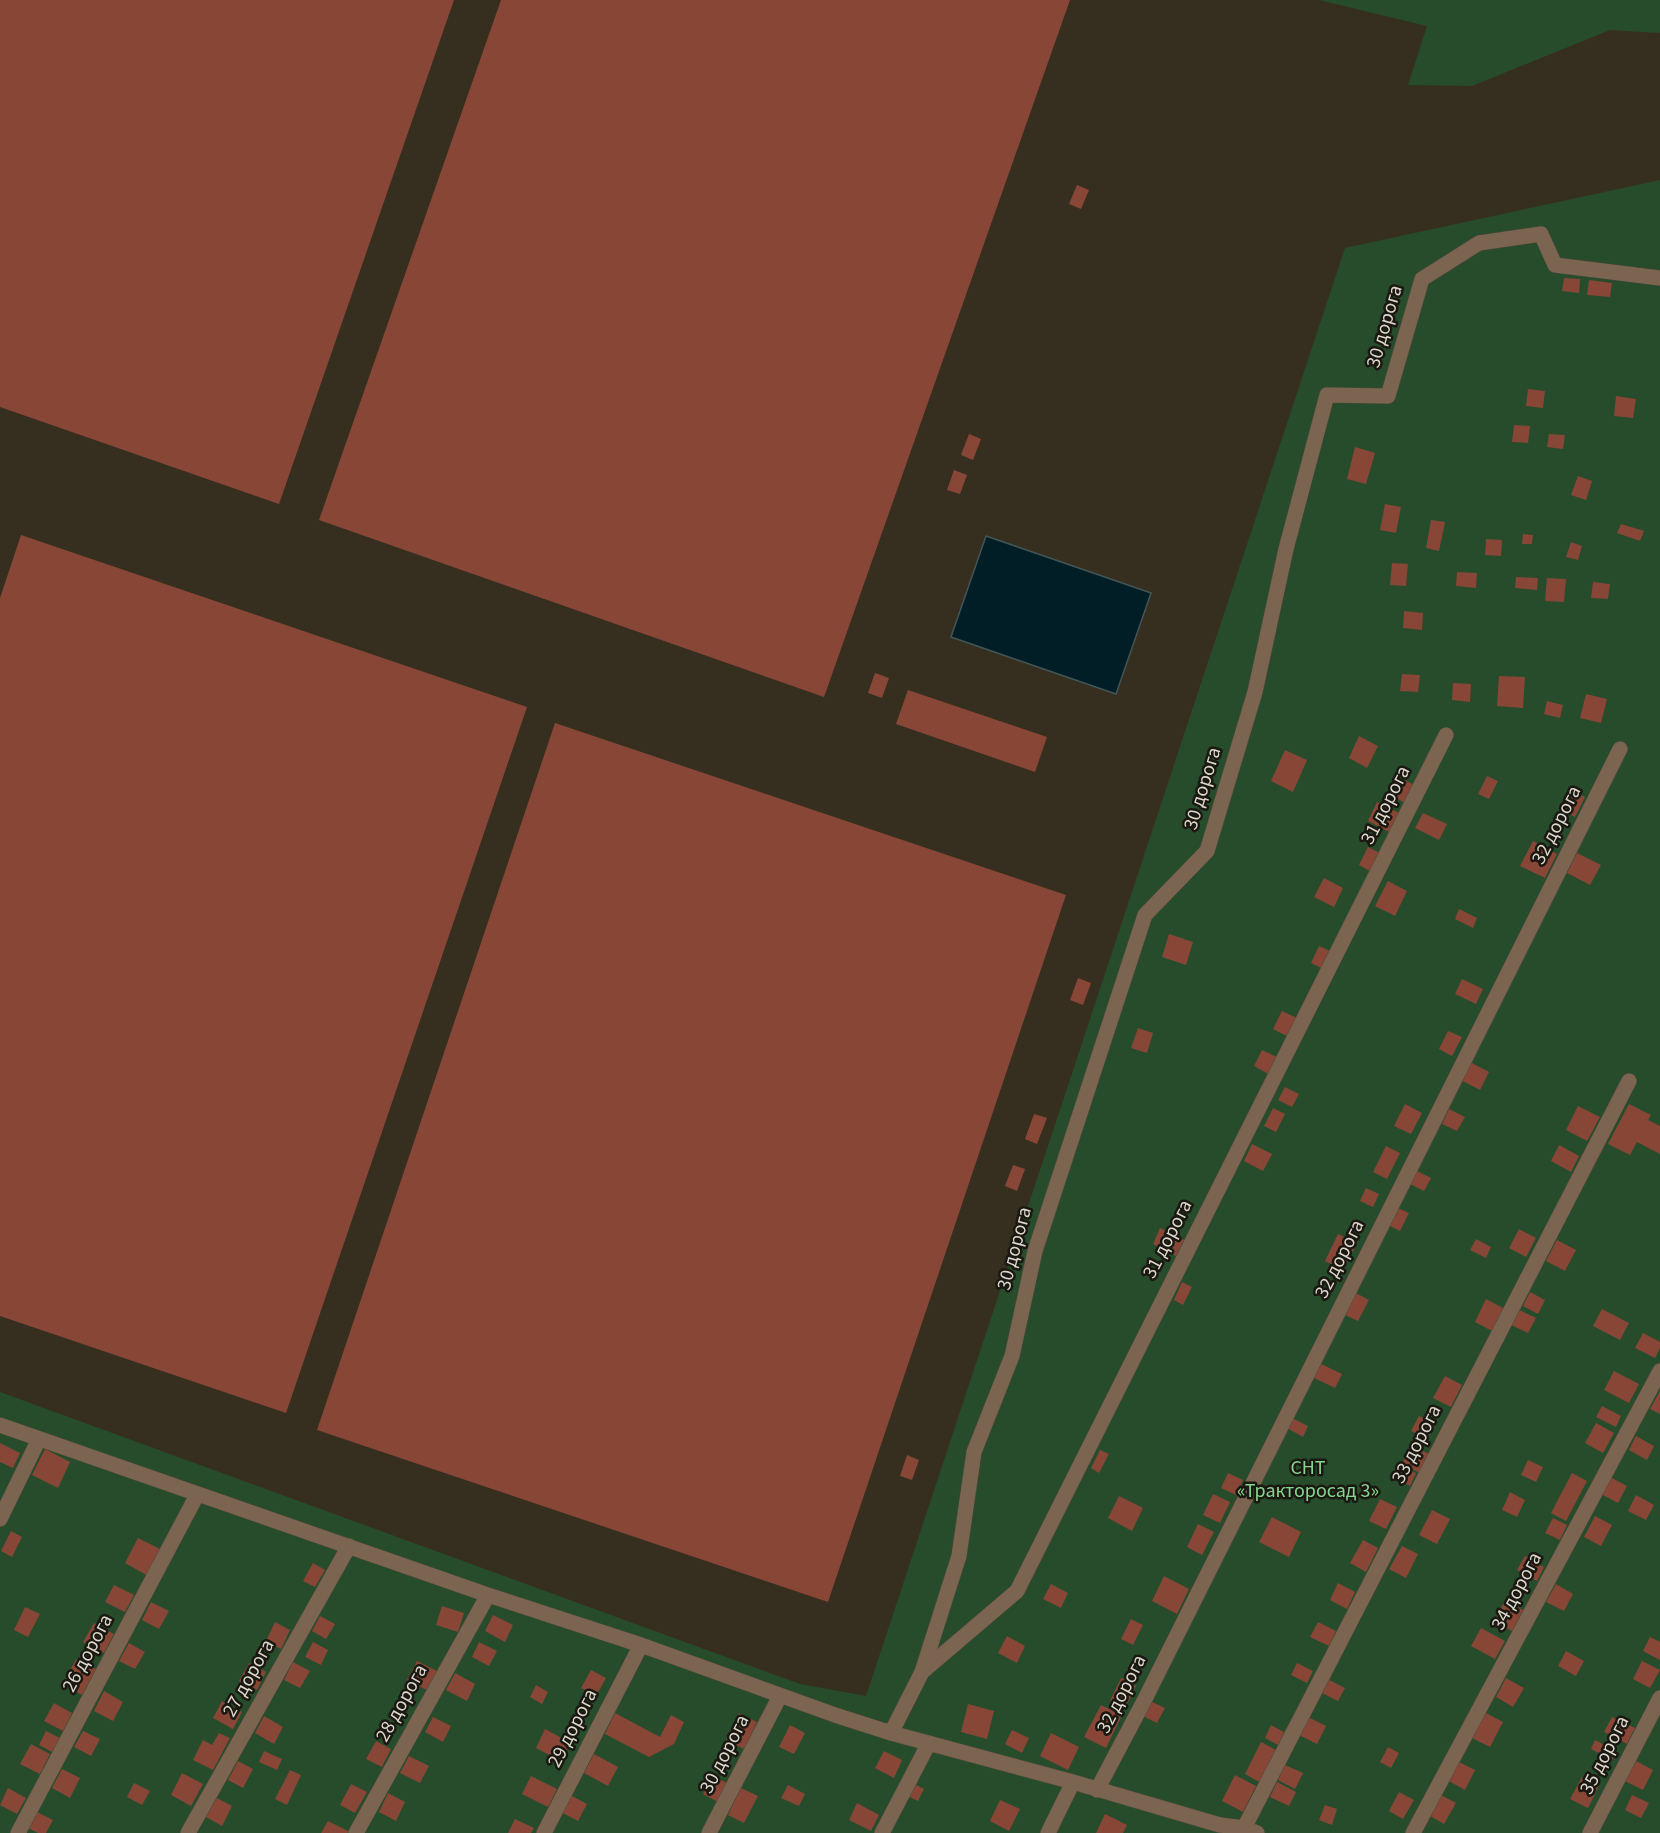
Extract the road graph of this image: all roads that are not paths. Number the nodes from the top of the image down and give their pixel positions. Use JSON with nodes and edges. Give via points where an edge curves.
{"nodes":[{"id":1,"x":1660,"y":278,"type":"edge"},
{"id":2,"x":1446,"y":735,"type":"dead end"},
{"id":3,"x":1620,"y":749,"type":"dead end"},
{"id":4,"x":1629,"y":1081,"type":"dead end"},
{"id":5,"x":1660,"y":1371,"type":"edge"},
{"id":6,"x":0,"y":1425,"type":"edge"},
{"id":7,"x":39,"y":1439,"type":"junction"},
{"id":8,"x":197,"y":1495,"type":"junction"},
{"id":9,"x":0,"y":1519,"type":"edge"},
{"id":10,"x":349,"y":1546,"type":"junction"},
{"id":11,"x":488,"y":1595,"type":"junction"},
{"id":12,"x":641,"y":1645,"type":"junction"},
{"id":13,"x":922,"y":1672,"type":"junction"},
{"id":14,"x":780,"y":1696,"type":"junction"},
{"id":15,"x":1660,"y":1698,"type":"edge"},
{"id":16,"x":891,"y":1733,"type":"junction"},
{"id":17,"x":929,"y":1743,"type":"junction"},
{"id":18,"x":1073,"y":1782,"type":"junction"},
{"id":19,"x":1097,"y":1790,"type":"junction"},
{"id":20,"x":1218,"y":1829,"type":"edge"},
{"id":21,"x":1251,"y":1831,"type":"edge"},
{"id":22,"x":18,"y":1833,"type":"edge"},
{"id":23,"x":188,"y":1833,"type":"edge"},
{"id":24,"x":356,"y":1833,"type":"edge"},
{"id":25,"x":544,"y":1833,"type":"edge"},
{"id":26,"x":709,"y":1833,"type":"edge"},
{"id":27,"x":882,"y":1833,"type":"edge"},
{"id":28,"x":1048,"y":1833,"type":"edge"},
{"id":29,"x":1413,"y":1833,"type":"edge"},
{"id":30,"x":1590,"y":1833,"type":"edge"}],
"edges":[{"from":1,"to":13,"type":"street","name":"30 дорога","via":[[1555,265],[1541,234],[1479,243],[1422,279],[1388,396],[1327,394],[1286,549],[1255,692],[1207,851],[1145,915],[1035,1251],[1012,1356],[974,1452],[959,1556]]},
{"from":2,"to":13,"type":"street","name":"31 дорога","via":[[1017,1591]]},
{"from":3,"to":19,"type":"street","name":"32 дорога"},
{"from":4,"to":21,"type":"street","name":"33 дорога"},
{"from":5,"to":29,"type":"street","name":"34 дорога"},
{"from":6,"to":7,"type":"street"},
{"from":7,"to":8,"type":"street"},
{"from":7,"to":9,"type":"street"},
{"from":8,"to":10,"type":"street"},
{"from":8,"to":22,"type":"street","name":"26 дорога"},
{"from":10,"to":11,"type":"street"},
{"from":10,"to":23,"type":"street","name":"27 дорога"},
{"from":11,"to":12,"type":"street"},
{"from":11,"to":24,"type":"street","name":"28 дорога"},
{"from":12,"to":14,"type":"street"},
{"from":12,"to":25,"type":"street","name":"29 дорога"},
{"from":13,"to":16,"type":"street","name":"31 дорога"},
{"from":14,"to":16,"type":"street"},
{"from":14,"to":26,"type":"street","name":"30 дорога"},
{"from":15,"to":30,"type":"street","name":"35 дорога"},
{"from":16,"to":17,"type":"street"},
{"from":17,"to":18,"type":"street"},
{"from":17,"to":27,"type":"street"},
{"from":18,"to":19,"type":"street"},
{"from":18,"to":28,"type":"street"},
{"from":19,"to":20,"type":"street"},
{"from":20,"to":21,"type":"street"}]}
